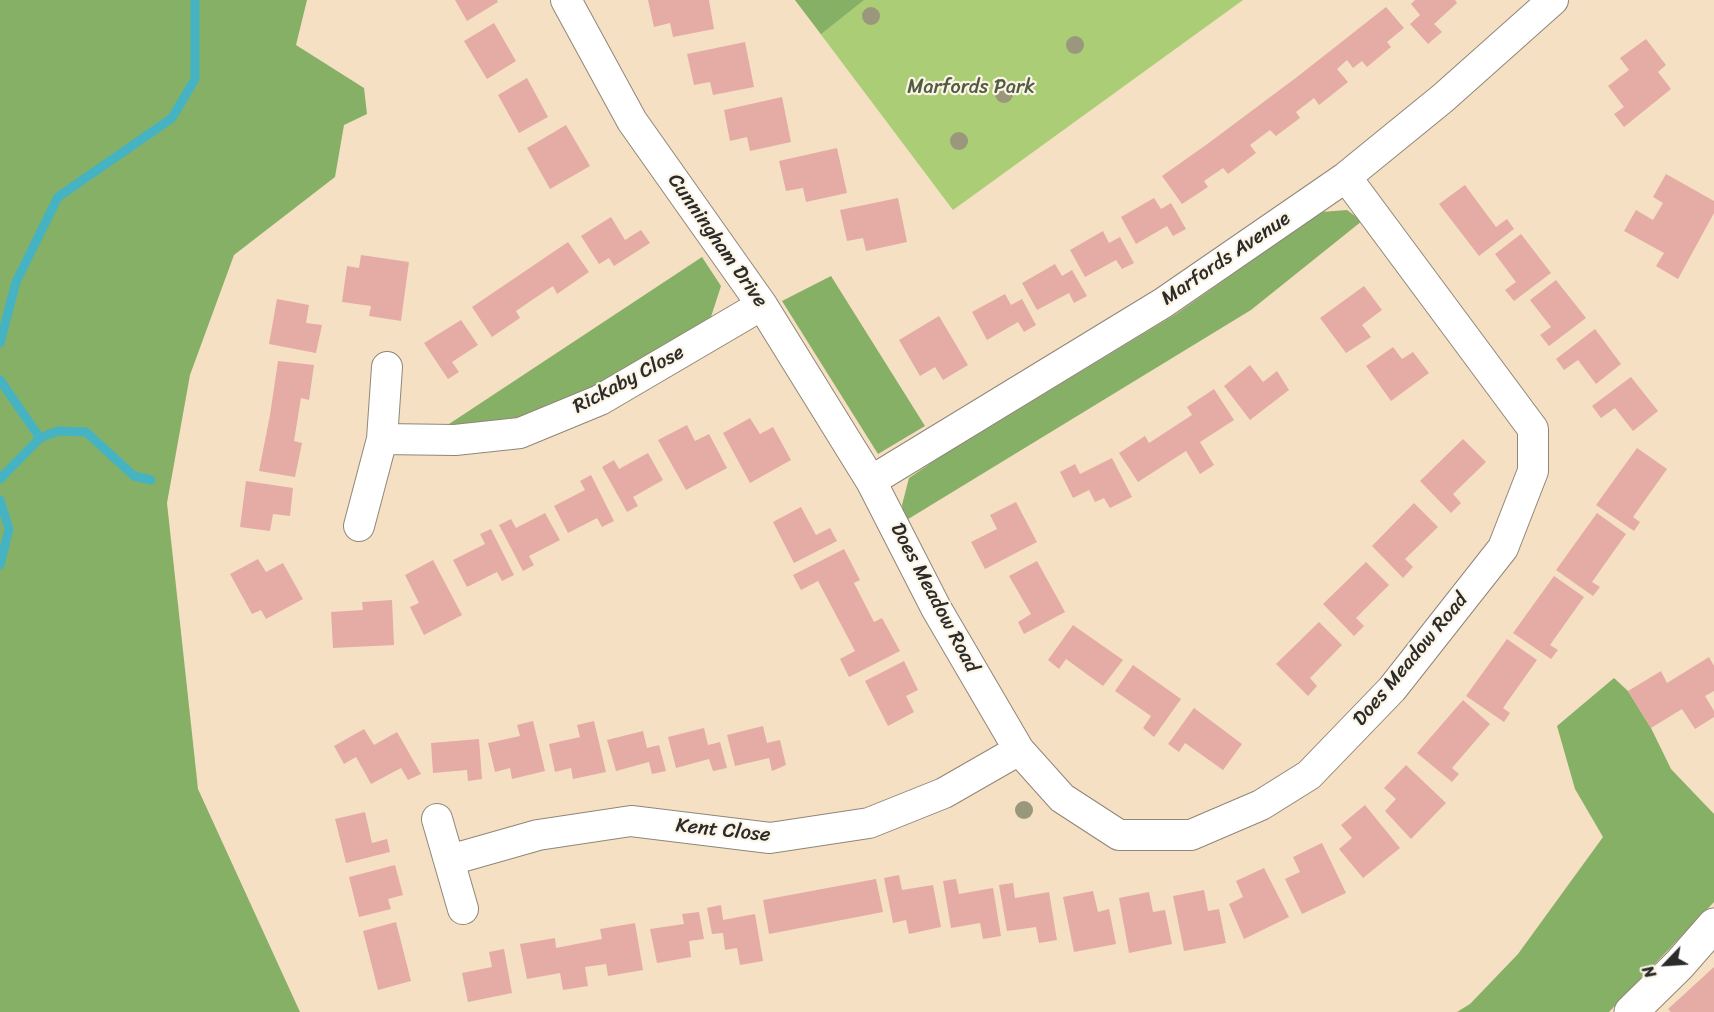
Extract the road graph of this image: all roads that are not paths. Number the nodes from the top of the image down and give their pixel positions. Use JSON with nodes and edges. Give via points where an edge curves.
{"nodes":[{"id":1,"x":566,"y":0,"type":"edge"},
{"id":2,"x":1553,"y":0,"type":"edge"},
{"id":3,"x":1346,"y":177,"type":"junction"},
{"id":4,"x":762,"y":305,"type":"junction"},
{"id":5,"x":387,"y":367,"type":"dead end"},
{"id":6,"x":382,"y":439,"type":"junction"},
{"id":7,"x":872,"y":481,"type":"junction"},
{"id":8,"x":359,"y":526,"type":"dead end"},
{"id":9,"x":1019,"y":750,"type":"junction"},
{"id":10,"x":437,"y":819,"type":"dead end"},
{"id":11,"x":450,"y":860,"type":"junction"},
{"id":12,"x":463,"y":909,"type":"dead end"},
{"id":13,"x":1714,"y":925,"type":"edge"},
{"id":14,"x":1630,"y":1012,"type":"edge"}],
"edges":[{"from":1,"to":4,"type":"street","name":"Cunningham Drive","via":[[632,121]]},
{"from":2,"to":3,"type":"street","name":"Marfords Avenue"},
{"from":3,"to":7,"type":"street","name":"Marfords Avenue","via":[[1163,303]]},
{"from":3,"to":9,"type":"street","name":"Does Meadow Road","via":[[1533,429],[1533,471],[1503,548],[1392,689],[1309,775],[1260,806],[1191,835],[1119,835],[1062,798]]},
{"from":4,"to":6,"type":"street","name":"Rickaby Close","via":[[600,400],[520,433],[455,440]]},
{"from":4,"to":7,"type":"street","name":"Cunningham Drive"},
{"from":5,"to":6,"type":"street"},
{"from":6,"to":8,"type":"street"},
{"from":7,"to":9,"type":"street","name":"Does Meadow Road","via":[[936,608]]},
{"from":9,"to":11,"type":"street","name":"Kent Close","via":[[944,793],[869,823],[770,838],[631,821],[537,835]]},
{"from":10,"to":11,"type":"street"},
{"from":11,"to":12,"type":"street"},
{"from":13,"to":14,"type":"street"}]}
